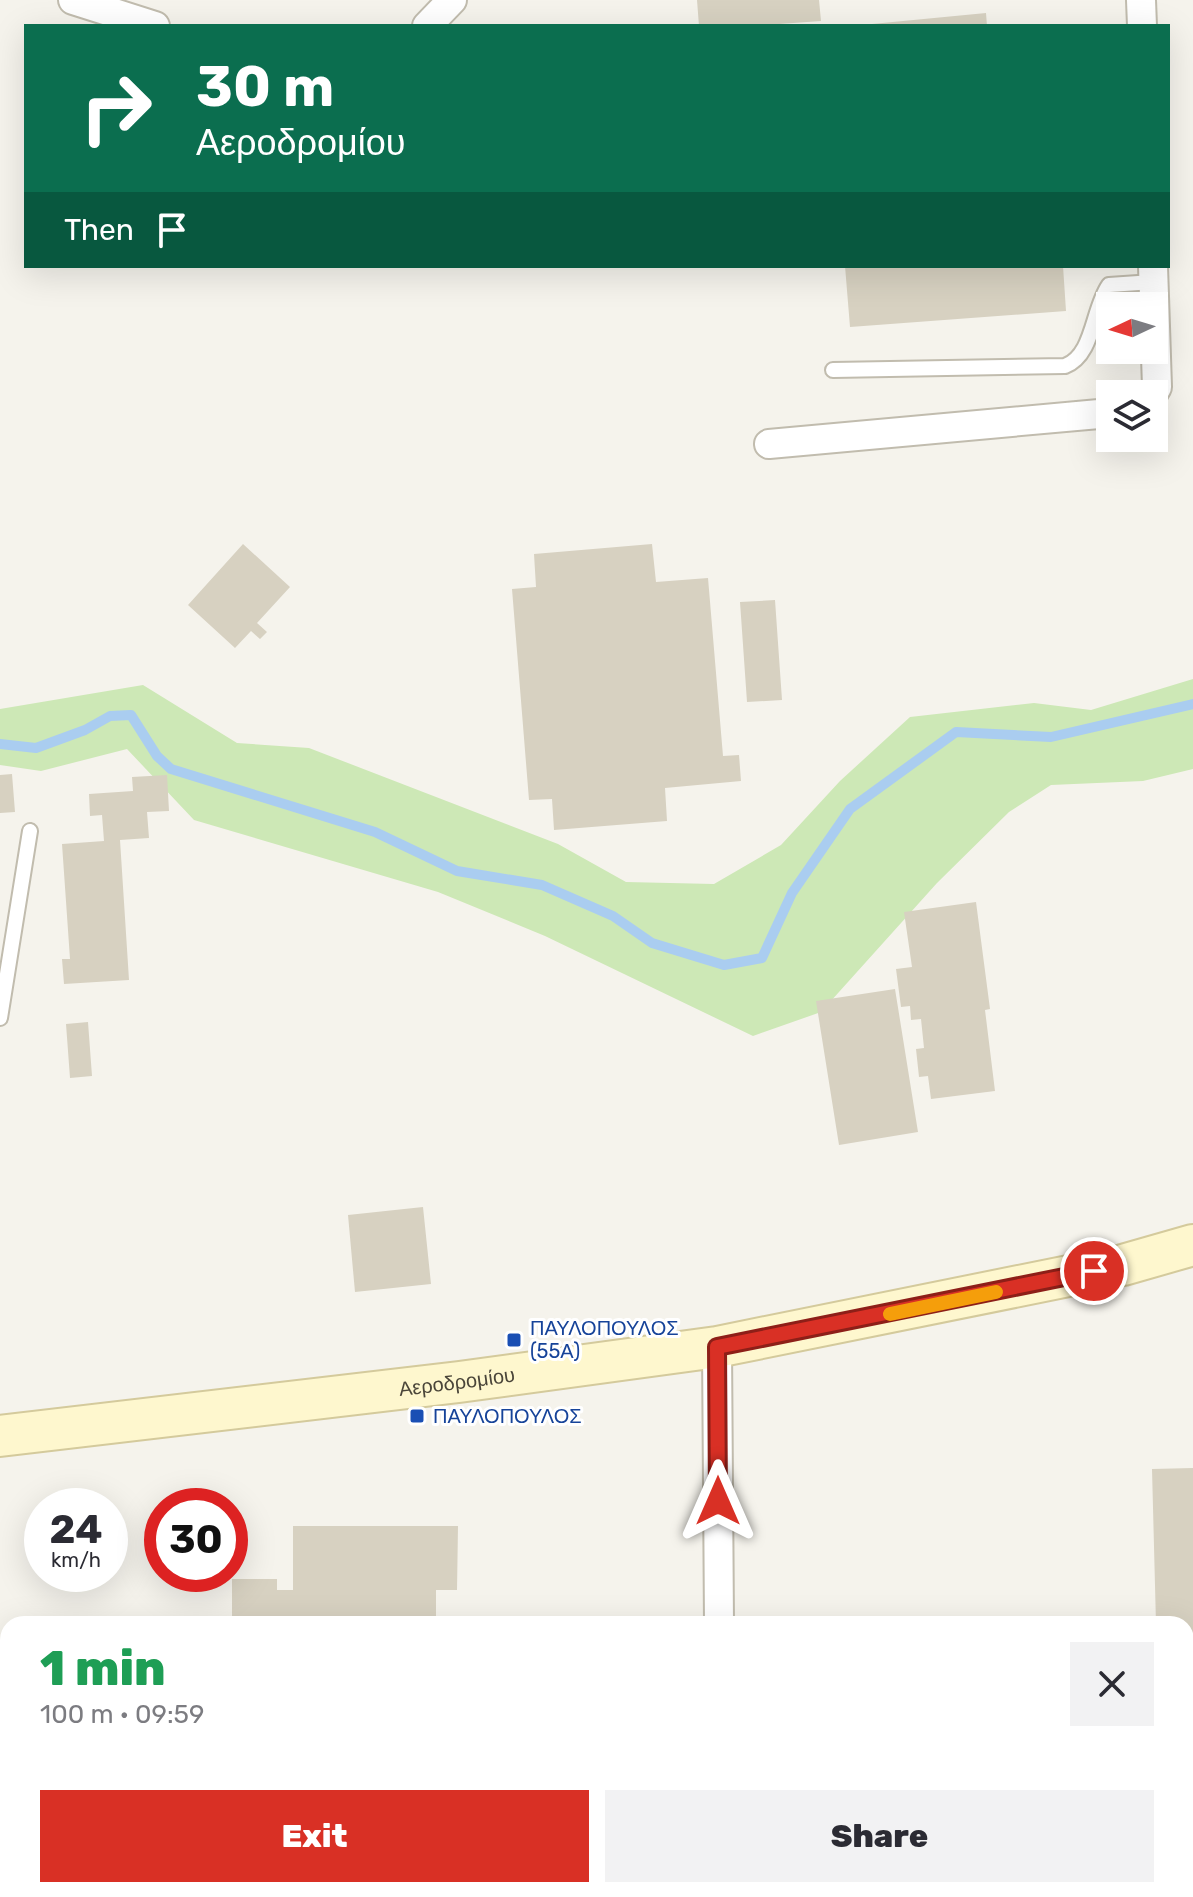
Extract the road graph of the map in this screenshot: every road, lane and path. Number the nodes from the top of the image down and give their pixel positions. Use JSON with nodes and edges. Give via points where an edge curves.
{"nodes":[{"id":1,"x":73,"y":0,"type":"edge"},
{"id":2,"x":452,"y":0,"type":"edge"},
{"id":3,"x":1141,"y":0,"type":"edge"},
{"id":4,"x":149,"y":24,"type":"edge"},
{"id":5,"x":429,"y":24,"type":"edge"},
{"id":6,"x":1142,"y":24,"type":"edge"},
{"id":7,"x":1153,"y":274,"type":"edge"},
{"id":8,"x":833,"y":370,"type":"dead end"},
{"id":9,"x":1157,"y":380,"type":"edge"},
{"id":10,"x":1096,"y":414,"type":"edge"},
{"id":11,"x":769,"y":444,"type":"dead end"},
{"id":12,"x":30,"y":831,"type":"dead end"},
{"id":13,"x":0,"y":1018,"type":"edge"},
{"id":14,"x":1193,"y":1245,"type":"edge"},
{"id":15,"x":717,"y":1347,"type":"junction"},
{"id":16,"x":0,"y":1436,"type":"edge"},
{"id":17,"x":719,"y":1616,"type":"edge"}],
"edges":[{"from":1,"to":4,"type":"street"},
{"from":2,"to":5,"type":"street"},
{"from":3,"to":6,"type":"street"},
{"from":7,"to":8,"type":"lane","via":[[1109,285],[1082,353],[1065,366]]},
{"from":7,"to":9,"type":"street"},
{"from":10,"to":11,"type":"street"},
{"from":12,"to":13,"type":"lane"},
{"from":14,"to":15,"type":"street","name":"Αεροδρομίου","via":[[1123,1265]]},
{"from":15,"to":16,"type":"street","name":"Αεροδρομίου"},
{"from":15,"to":17,"type":"street"}]}
